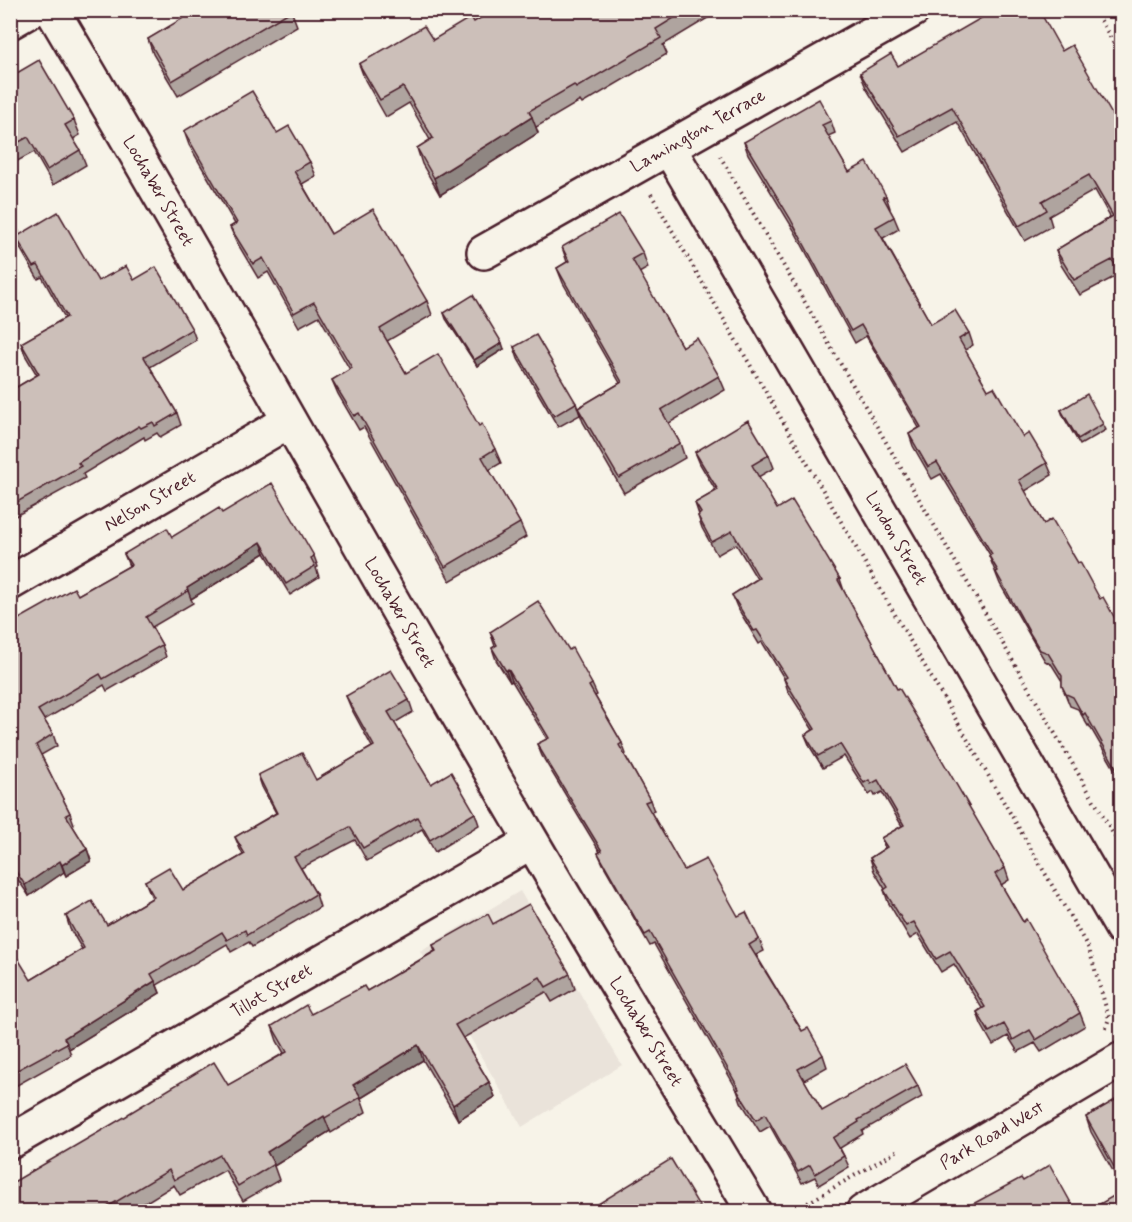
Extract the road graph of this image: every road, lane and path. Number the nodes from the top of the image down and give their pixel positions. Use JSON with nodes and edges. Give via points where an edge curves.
{"nodes":[{"id":1,"x":31,"y":10,"type":"edge"},
{"id":2,"x":52,"y":10,"type":"edge"},
{"id":3,"x":913,"y":10,"type":"edge"},
{"id":4,"x":1095,"y":10,"type":"edge"},
{"id":5,"x":10,"y":22,"type":"edge"},
{"id":6,"x":1122,"y":58,"type":"edge"},
{"id":7,"x":669,"y":148,"type":"junction"},
{"id":8,"x":718,"y":153,"type":"dead end"},
{"id":9,"x":650,"y":193,"type":"dead end"},
{"id":10,"x":484,"y":252,"type":"dead end"},
{"id":11,"x":289,"y":421,"type":"junction"},
{"id":12,"x":10,"y":583,"type":"edge"},
{"id":13,"x":531,"y":842,"type":"junction"},
{"id":14,"x":1122,"y":849,"type":"edge"},
{"id":15,"x":1121,"y":926,"type":"edge"},
{"id":16,"x":1097,"y":1033,"type":"dead end"},
{"id":17,"x":1122,"y":1059,"type":"edge"},
{"id":18,"x":10,"y":1142,"type":"edge"},
{"id":19,"x":908,"y":1145,"type":"dead end"},
{"id":20,"x":754,"y":1212,"type":"edge"},
{"id":21,"x":792,"y":1212,"type":"edge"},
{"id":22,"x":863,"y":1212,"type":"edge"}],
"edges":[{"from":1,"to":5,"type":"street"},
{"from":2,"to":11,"type":"street","name":"Lochaber Street"},
{"from":3,"to":7,"type":"street","name":"Lamington Terrace"},
{"from":4,"to":6,"type":"path"},
{"from":7,"to":10,"type":"street","name":"Lamington Terrace"},
{"from":7,"to":15,"type":"street","name":"Lindon Street"},
{"from":8,"to":14,"type":"path"},
{"from":9,"to":16,"type":"path","via":[[1089,949],[1109,1018],[1106,1028]]},
{"from":11,"to":12,"type":"street","name":"Nelson Street"},
{"from":11,"to":13,"type":"street","name":"Lochaber Street"},
{"from":13,"to":18,"type":"street","name":"Tillot Street"},
{"from":13,"to":20,"type":"street","name":"Lochaber Street"},
{"from":17,"to":22,"type":"street","name":"Park Road West"},
{"from":19,"to":21,"type":"path"}]}
